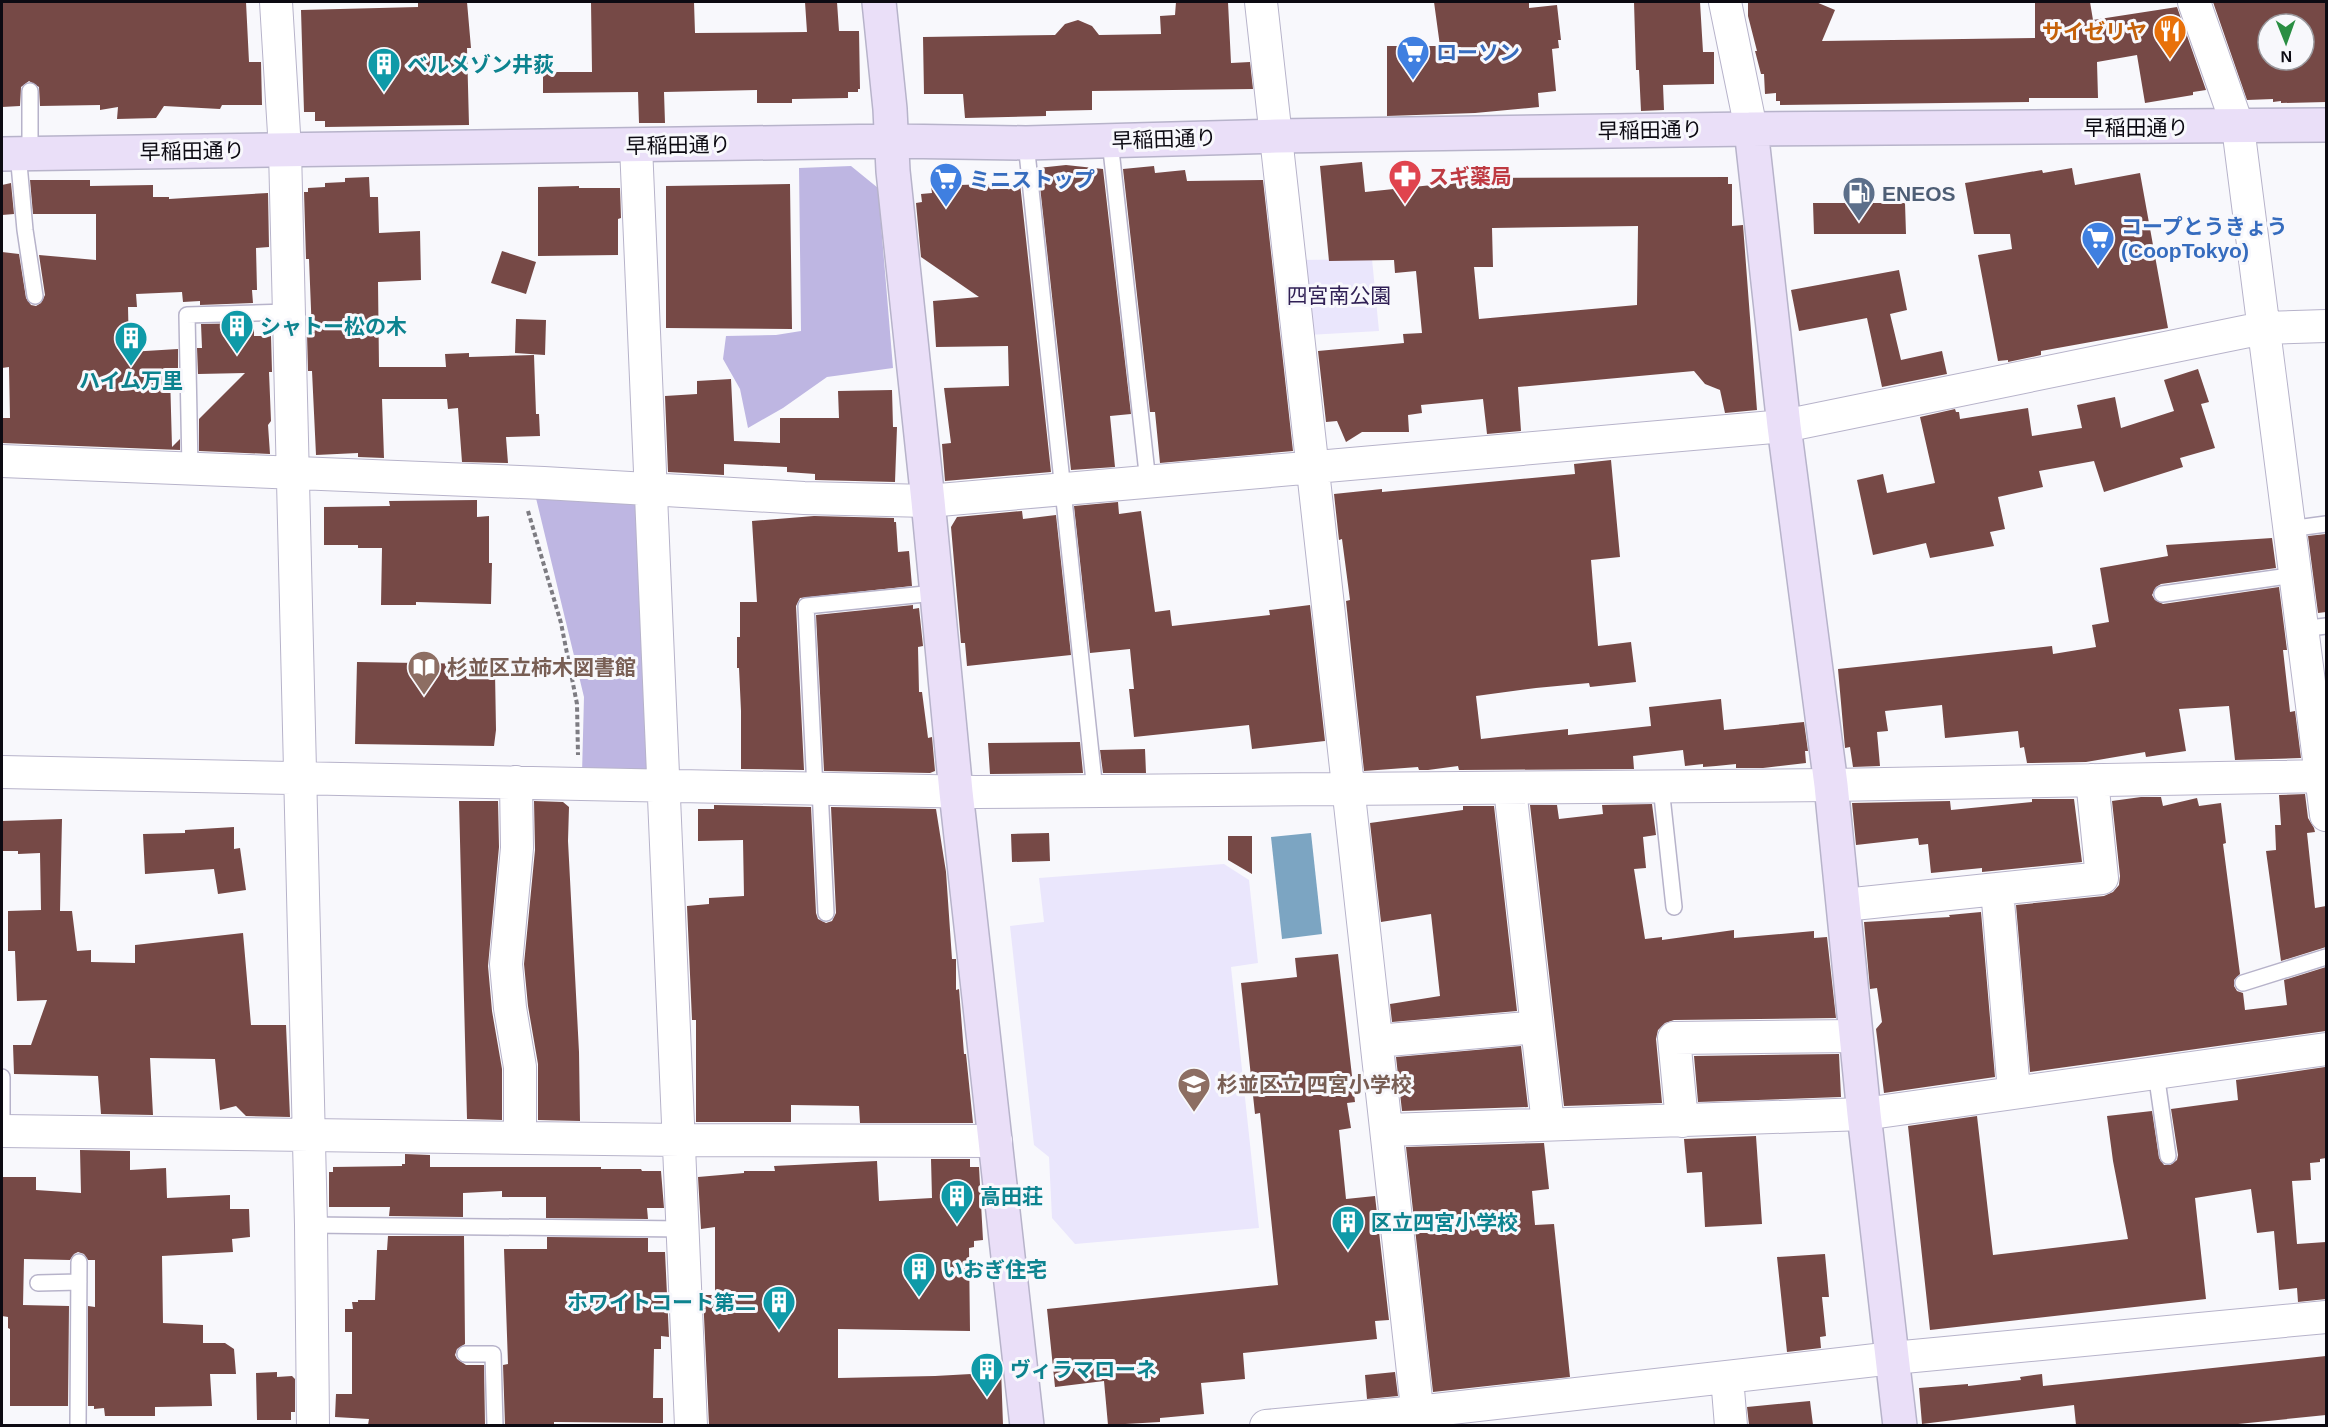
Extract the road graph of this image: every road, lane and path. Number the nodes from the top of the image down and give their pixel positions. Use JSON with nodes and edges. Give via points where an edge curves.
{"nodes":[{"id":1,"x":276,"y":2,"type":"edge"},
{"id":2,"x":879,"y":2,"type":"edge"},
{"id":3,"x":1261,"y":2,"type":"edge"},
{"id":4,"x":1725,"y":2,"type":"edge"},
{"id":5,"x":2194,"y":2,"type":"edge"},
{"id":6,"x":30,"y":91,"type":"dead end"},
{"id":7,"x":2326,"y":125,"type":"edge"},
{"id":8,"x":2238,"y":127,"type":"junction"},
{"id":9,"x":1751,"y":129,"type":"junction"},
{"id":10,"x":1277,"y":136,"type":"junction"},
{"id":11,"x":892,"y":141,"type":"junction"},
{"id":12,"x":1110,"y":141,"type":"junction"},
{"id":13,"x":1026,"y":143,"type":"junction"},
{"id":14,"x":636,"y":146,"type":"junction"},
{"id":15,"x":285,"y":150,"type":"junction"},
{"id":16,"x":16,"y":154,"type":"edge"},
{"id":17,"x":35,"y":296,"type":"dead end"},
{"id":18,"x":288,"y":312,"type":"junction"},
{"id":19,"x":2326,"y":326,"type":"edge"},
{"id":20,"x":2263,"y":328,"type":"junction"},
{"id":21,"x":1784,"y":426,"type":"junction"},
{"id":22,"x":2,"y":461,"type":"edge"},
{"id":23,"x":1312,"y":468,"type":"junction"},
{"id":24,"x":190,"y":469,"type":"junction"},
{"id":25,"x":293,"y":474,"type":"junction"},
{"id":26,"x":519,"y":482,"type":"junction"},
{"id":27,"x":1148,"y":482,"type":"junction"},
{"id":28,"x":651,"y":488,"type":"junction"},
{"id":29,"x":1063,"y":488,"type":"junction"},
{"id":30,"x":928,"y":501,"type":"junction"},
{"id":31,"x":2326,"y":524,"type":"edge"},
{"id":32,"x":2289,"y":529,"type":"junction"},
{"id":33,"x":2295,"y":575,"type":"junction"},
{"id":34,"x":935,"y":593,"type":"junction"},
{"id":35,"x":2162,"y":594,"type":"dead end"},
{"id":36,"x":2314,"y":628,"type":"edge"},
{"id":37,"x":2,"y":772,"type":"edge"},
{"id":38,"x":299,"y":777,"type":"junction"},
{"id":39,"x":2324,"y":777,"type":"edge"},
{"id":40,"x":2092,"y":780,"type":"junction"},
{"id":41,"x":516,"y":782,"type":"junction"},
{"id":42,"x":578,"y":784,"type":"junction"},
{"id":43,"x":1831,"y":785,"type":"junction"},
{"id":44,"x":664,"y":787,"type":"junction"},
{"id":45,"x":1661,"y":787,"type":"junction"},
{"id":46,"x":818,"y":789,"type":"junction"},
{"id":47,"x":1510,"y":789,"type":"junction"},
{"id":48,"x":1095,"y":791,"type":"junction"},
{"id":49,"x":1349,"y":791,"type":"junction"},
{"id":50,"x":956,"y":792,"type":"junction"},
{"id":51,"x":2326,"y":814,"type":"edge"},
{"id":52,"x":1997,"y":889,"type":"junction"},
{"id":53,"x":1844,"y":905,"type":"junction"},
{"id":54,"x":1674,"y":907,"type":"dead end"},
{"id":55,"x":826,"y":913,"type":"dead end"},
{"id":56,"x":2326,"y":957,"type":"edge"},
{"id":57,"x":2243,"y":982,"type":"dead end"},
{"id":58,"x":1537,"y":1027,"type":"junction"},
{"id":59,"x":1856,"y":1036,"type":"junction"},
{"id":60,"x":1377,"y":1041,"type":"junction"},
{"id":61,"x":2326,"y":1049,"type":"edge"},
{"id":62,"x":2156,"y":1073,"type":"junction"},
{"id":63,"x":2,"y":1077,"type":"edge"},
{"id":64,"x":2014,"y":1092,"type":"junction"},
{"id":65,"x":1864,"y":1114,"type":"junction"},
{"id":66,"x":1682,"y":1120,"type":"junction"},
{"id":67,"x":1548,"y":1124,"type":"junction"},
{"id":68,"x":1387,"y":1130,"type":"junction"},
{"id":69,"x":2,"y":1131,"type":"edge"},
{"id":70,"x":308,"y":1136,"type":"junction"},
{"id":71,"x":520,"y":1137,"type":"junction"},
{"id":72,"x":680,"y":1140,"type":"junction"},
{"id":73,"x":996,"y":1141,"type":"junction"},
{"id":74,"x":2168,"y":1156,"type":"dead end"},
{"id":75,"x":311,"y":1225,"type":"junction"},
{"id":76,"x":683,"y":1229,"type":"junction"},
{"id":77,"x":80,"y":1262,"type":"dead end"},
{"id":78,"x":80,"y":1282,"type":"junction"},
{"id":79,"x":38,"y":1283,"type":"dead end"},
{"id":80,"x":2326,"y":1317,"type":"edge"},
{"id":81,"x":465,"y":1354,"type":"dead end"},
{"id":82,"x":1893,"y":1358,"type":"junction"},
{"id":83,"x":1727,"y":1377,"type":"junction"},
{"id":84,"x":1418,"y":1418,"type":"edge"},
{"id":85,"x":78,"y":1425,"type":"edge"},
{"id":86,"x":313,"y":1425,"type":"edge"},
{"id":87,"x":495,"y":1425,"type":"edge"},
{"id":88,"x":692,"y":1425,"type":"edge"},
{"id":89,"x":1026,"y":1425,"type":"edge"},
{"id":90,"x":1266,"y":1425,"type":"edge"},
{"id":91,"x":1731,"y":1425,"type":"edge"},
{"id":92,"x":1900,"y":1425,"type":"edge"}],
"edges":[{"from":1,"to":15,"type":"street"},
{"from":2,"to":11,"type":"street"},
{"from":3,"to":10,"type":"street"},
{"from":4,"to":9,"type":"street"},
{"from":5,"to":8,"type":"street"},
{"from":6,"to":16,"type":"lane"},
{"from":7,"to":8,"type":"street","name":"早稲田通り"},
{"from":8,"to":9,"type":"street","name":"早稲田通り"},
{"from":8,"to":20,"type":"street"},
{"from":9,"to":10,"type":"street","name":"早稲田通り"},
{"from":9,"to":21,"type":"street"},
{"from":10,"to":12,"type":"street","name":"早稲田通り"},
{"from":10,"to":23,"type":"street"},
{"from":11,"to":13,"type":"street","name":"早稲田通り"},
{"from":11,"to":14,"type":"street","name":"早稲田通り"},
{"from":11,"to":30,"type":"street"},
{"from":12,"to":13,"type":"street","name":"早稲田通り"},
{"from":12,"to":27,"type":"lane"},
{"from":13,"to":29,"type":"lane"},
{"from":14,"to":15,"type":"street","name":"早稲田通り"},
{"from":14,"to":28,"type":"street"},
{"from":15,"to":16,"type":"street","name":"早稲田通り"},
{"from":15,"to":18,"type":"street"},
{"from":16,"to":17,"type":"lane"},
{"from":18,"to":24,"type":"lane","via":[[187,315]]},
{"from":18,"to":25,"type":"street"},
{"from":19,"to":20,"type":"street"},
{"from":20,"to":21,"type":"street"},
{"from":20,"to":32,"type":"street"},
{"from":21,"to":23,"type":"street"},
{"from":21,"to":43,"type":"street"},
{"from":22,"to":24,"type":"street"},
{"from":23,"to":27,"type":"street"},
{"from":23,"to":49,"type":"street"},
{"from":24,"to":25,"type":"street"},
{"from":25,"to":26,"type":"street"},
{"from":25,"to":38,"type":"street"},
{"from":26,"to":28,"type":"street"},
{"from":26,"to":42,"type":"path","via":[[561,623],[578,704]]},
{"from":27,"to":29,"type":"street"},
{"from":28,"to":30,"type":"street"},
{"from":28,"to":44,"type":"street"},
{"from":29,"to":30,"type":"street"},
{"from":29,"to":48,"type":"lane"},
{"from":30,"to":34,"type":"street"},
{"from":31,"to":32,"type":"lane"},
{"from":32,"to":33,"type":"street"},
{"from":33,"to":35,"type":"lane"},
{"from":33,"to":36,"type":"street"},
{"from":34,"to":46,"type":"lane","via":[[806,606]]},
{"from":34,"to":50,"type":"street"},
{"from":36,"to":39,"type":"street"},
{"from":37,"to":38,"type":"street"},
{"from":38,"to":41,"type":"street"},
{"from":38,"to":70,"type":"street"},
{"from":39,"to":40,"type":"street"},
{"from":39,"to":51,"type":"street"},
{"from":40,"to":43,"type":"street"},
{"from":40,"to":52,"type":"street","via":[[2102,878]]},
{"from":41,"to":42,"type":"street"},
{"from":41,"to":71,"type":"street","via":[[517,848],[506,964],[520,1067]]},
{"from":42,"to":44,"type":"street"},
{"from":43,"to":45,"type":"street"},
{"from":43,"to":53,"type":"street"},
{"from":44,"to":46,"type":"street"},
{"from":44,"to":72,"type":"street"},
{"from":45,"to":47,"type":"street"},
{"from":45,"to":54,"type":"lane"},
{"from":46,"to":50,"type":"street"},
{"from":46,"to":55,"type":"lane"},
{"from":47,"to":49,"type":"street"},
{"from":47,"to":58,"type":"street"},
{"from":48,"to":49,"type":"street"},
{"from":48,"to":50,"type":"street"},
{"from":49,"to":60,"type":"street"},
{"from":50,"to":73,"type":"street"},
{"from":52,"to":53,"type":"street"},
{"from":52,"to":64,"type":"street"},
{"from":53,"to":59,"type":"street"},
{"from":56,"to":57,"type":"lane"},
{"from":58,"to":60,"type":"street"},
{"from":58,"to":67,"type":"street"},
{"from":59,"to":65,"type":"street"},
{"from":59,"to":66,"type":"street","via":[[1674,1038]]},
{"from":60,"to":68,"type":"street"},
{"from":61,"to":62,"type":"street"},
{"from":62,"to":64,"type":"street"},
{"from":62,"to":74,"type":"lane"},
{"from":63,"to":69,"type":"lane"},
{"from":64,"to":65,"type":"street"},
{"from":65,"to":66,"type":"street"},
{"from":65,"to":82,"type":"street"},
{"from":66,"to":67,"type":"street"},
{"from":67,"to":68,"type":"street"},
{"from":68,"to":84,"type":"street"},
{"from":69,"to":70,"type":"street"},
{"from":70,"to":71,"type":"street"},
{"from":70,"to":75,"type":"street"},
{"from":71,"to":72,"type":"street"},
{"from":72,"to":73,"type":"street"},
{"from":72,"to":76,"type":"street"},
{"from":73,"to":89,"type":"street"},
{"from":75,"to":76,"type":"lane"},
{"from":75,"to":86,"type":"street"},
{"from":76,"to":88,"type":"street"},
{"from":77,"to":78,"type":"lane"},
{"from":78,"to":79,"type":"lane"},
{"from":78,"to":85,"type":"lane"},
{"from":80,"to":82,"type":"street"},
{"from":81,"to":87,"type":"lane","via":[[493,1354]]},
{"from":82,"to":83,"type":"street"},
{"from":82,"to":92,"type":"street"},
{"from":83,"to":84,"type":"street"},
{"from":83,"to":91,"type":"street"},
{"from":84,"to":90,"type":"street"}]}
